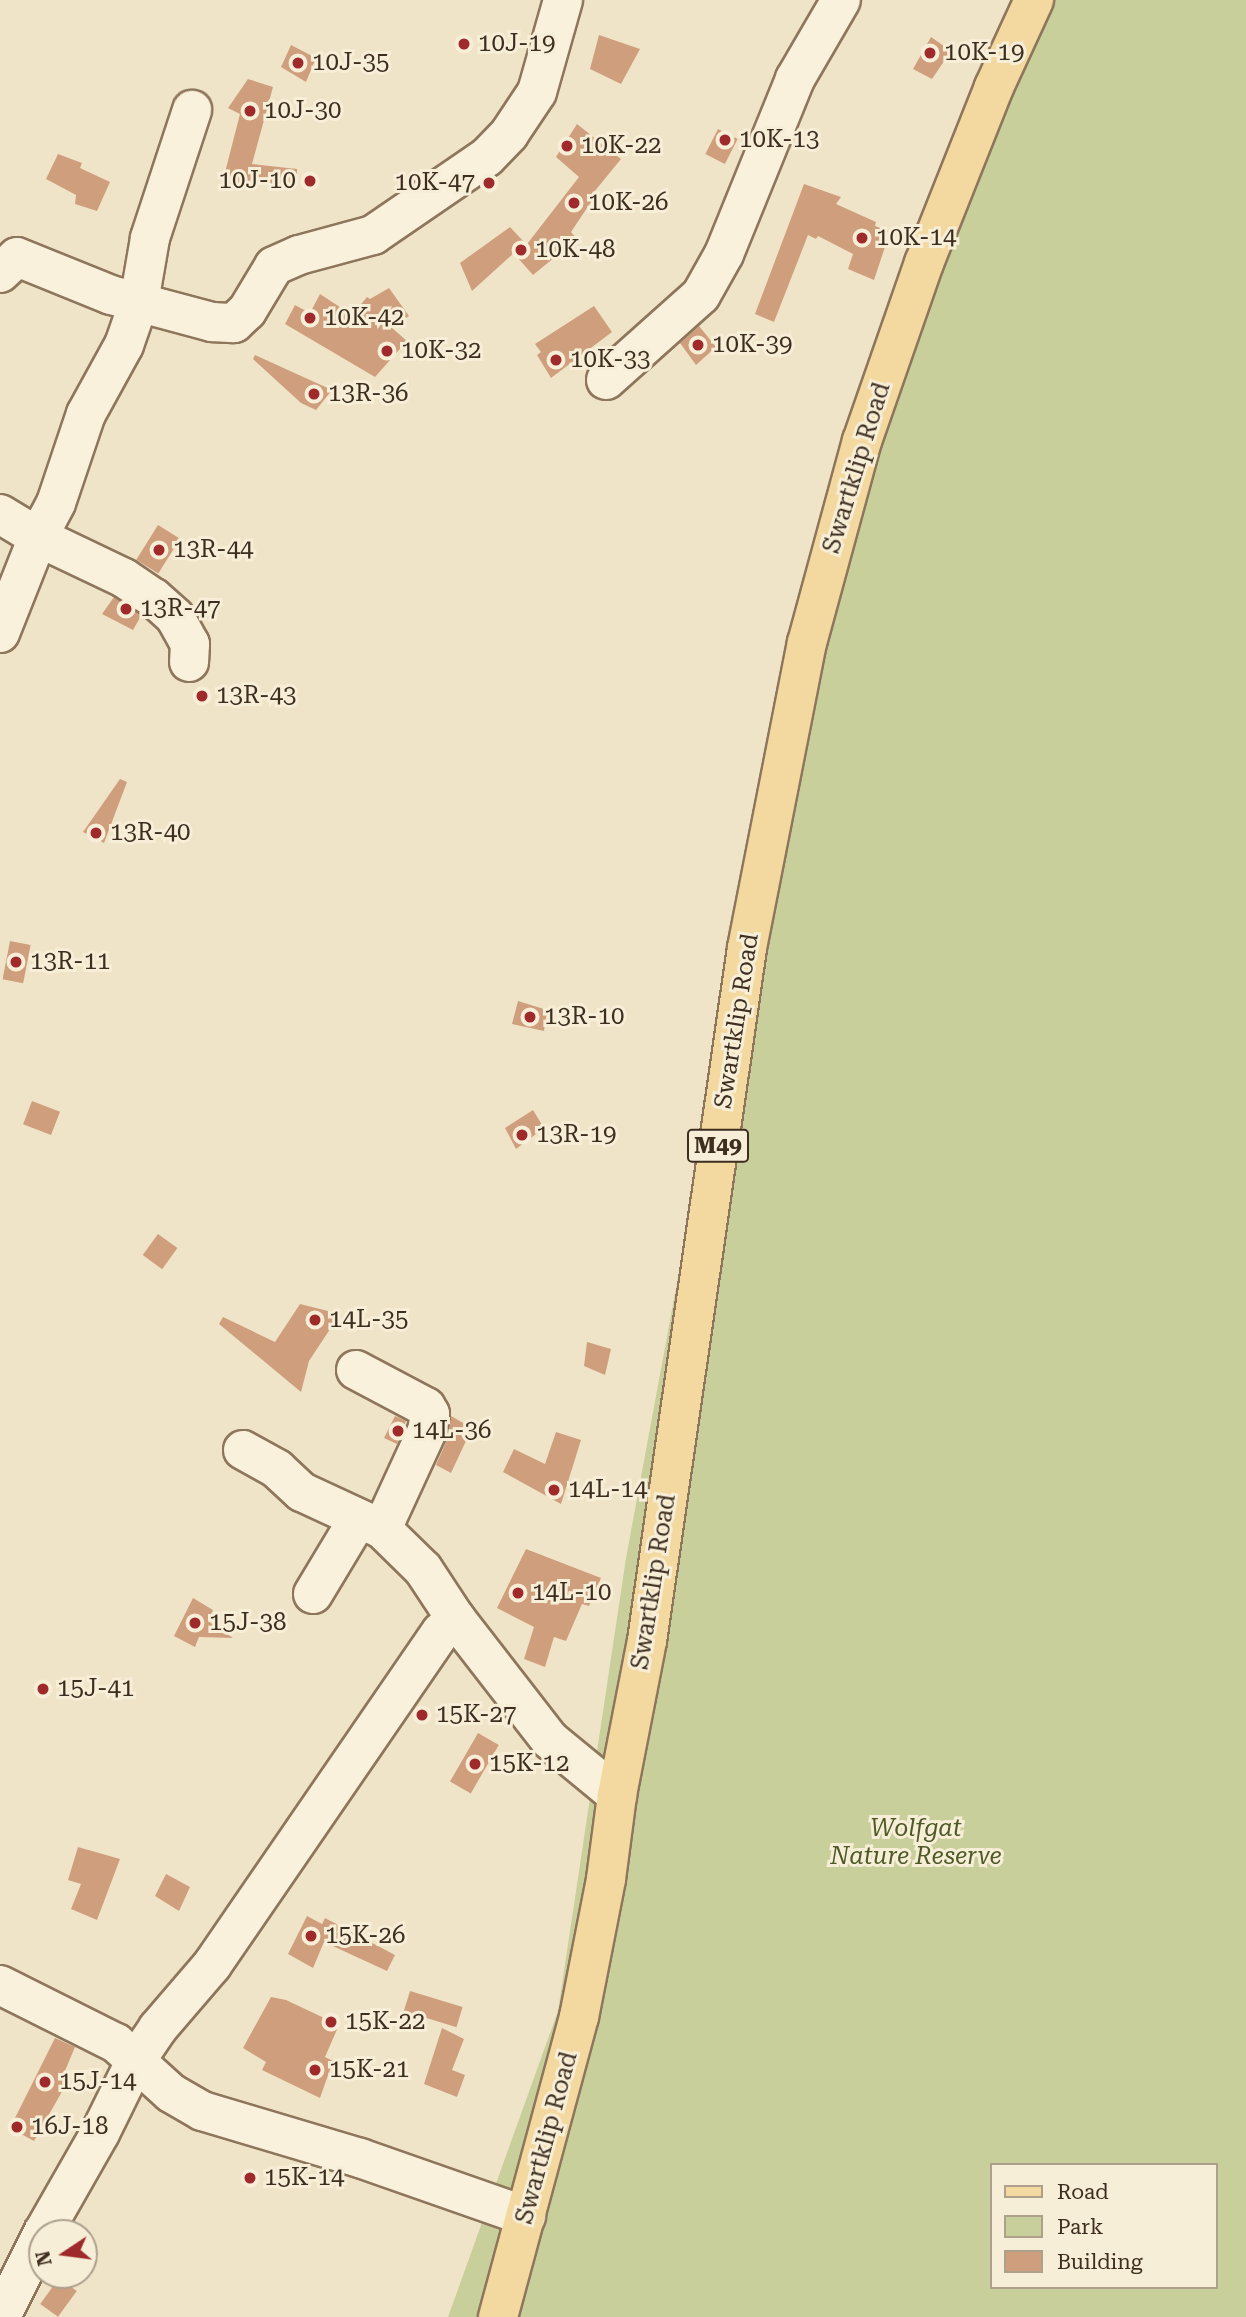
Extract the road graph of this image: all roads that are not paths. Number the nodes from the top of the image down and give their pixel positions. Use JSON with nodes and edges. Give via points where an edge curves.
{"nodes":[{"id":1,"x":563,"y":0,"type":"edge"},
{"id":2,"x":841,"y":0,"type":"edge"},
{"id":3,"x":1034,"y":0,"type":"edge"},
{"id":4,"x":192,"y":110,"type":"dead end"},
{"id":5,"x":0,"y":273,"type":"edge"},
{"id":6,"x":139,"y":302,"type":"junction"},
{"id":7,"x":606,"y":380,"type":"dead end"},
{"id":8,"x":0,"y":514,"type":"edge"},
{"id":9,"x":38,"y":537,"type":"junction"},
{"id":10,"x":0,"y":634,"type":"edge"},
{"id":11,"x":190,"y":662,"type":"dead end"},
{"id":12,"x":356,"y":1370,"type":"dead end"},
{"id":13,"x":243,"y":1450,"type":"dead end"},
{"id":14,"x":370,"y":1524,"type":"junction"},
{"id":15,"x":313,"y":1594,"type":"dead end"},
{"id":16,"x":456,"y":1619,"type":"junction"},
{"id":17,"x":617,"y":1796,"type":"junction"},
{"id":18,"x":0,"y":1985,"type":"edge"},
{"id":19,"x":135,"y":2062,"type":"junction"},
{"id":20,"x":526,"y":2216,"type":"junction"},
{"id":21,"x":51,"y":2219,"type":"edge"},
{"id":22,"x":28,"y":2262,"type":"edge"},
{"id":23,"x":1,"y":2317,"type":"edge"},
{"id":24,"x":498,"y":2317,"type":"edge"}],
"edges":[{"from":1,"to":6,"type":"street","via":[[537,93],[487,157],[373,235],[274,266],[247,312],[234,323],[212,322]]},
{"from":2,"to":7,"type":"street","via":[[795,79],[724,254],[701,295]]},
{"from":3,"to":17,"type":"main road","name":"Swartklip Road","number":"M49","via":[[919,276],[862,441],[807,643],[747,948],[647,1641]]},
{"from":4,"to":6,"type":"street","via":[[150,238]]},
{"from":5,"to":6,"type":"street","via":[[17,257]]},
{"from":6,"to":9,"type":"street","via":[[124,345],[86,414],[56,503]]},
{"from":8,"to":9,"type":"street"},
{"from":9,"to":10,"type":"street"},
{"from":9,"to":11,"type":"street","via":[[124,578],[154,598],[175,617],[190,645]]},
{"from":12,"to":14,"type":"street","via":[[426,1407],[430,1414],[427,1432]]},
{"from":13,"to":14,"type":"street","via":[[277,1469],[302,1492]]},
{"from":14,"to":15,"type":"street"},
{"from":14,"to":16,"type":"street","via":[[423,1569]]},
{"from":16,"to":17,"type":"street","via":[[550,1740]]},
{"from":16,"to":19,"type":"street","via":[[441,1632],[212,1965]]},
{"from":17,"to":20,"type":"main road","name":"Swartklip Road","number":"M49","via":[[579,2017]]},
{"from":18,"to":19,"type":"street","via":[[116,2043]]},
{"from":19,"to":20,"type":"street","via":[[171,2094],[202,2111]]},
{"from":19,"to":21,"type":"street"},
{"from":20,"to":24,"type":"main road","name":"Swartklip Road","number":"M49"},
{"from":22,"to":23,"type":"street"}]}
